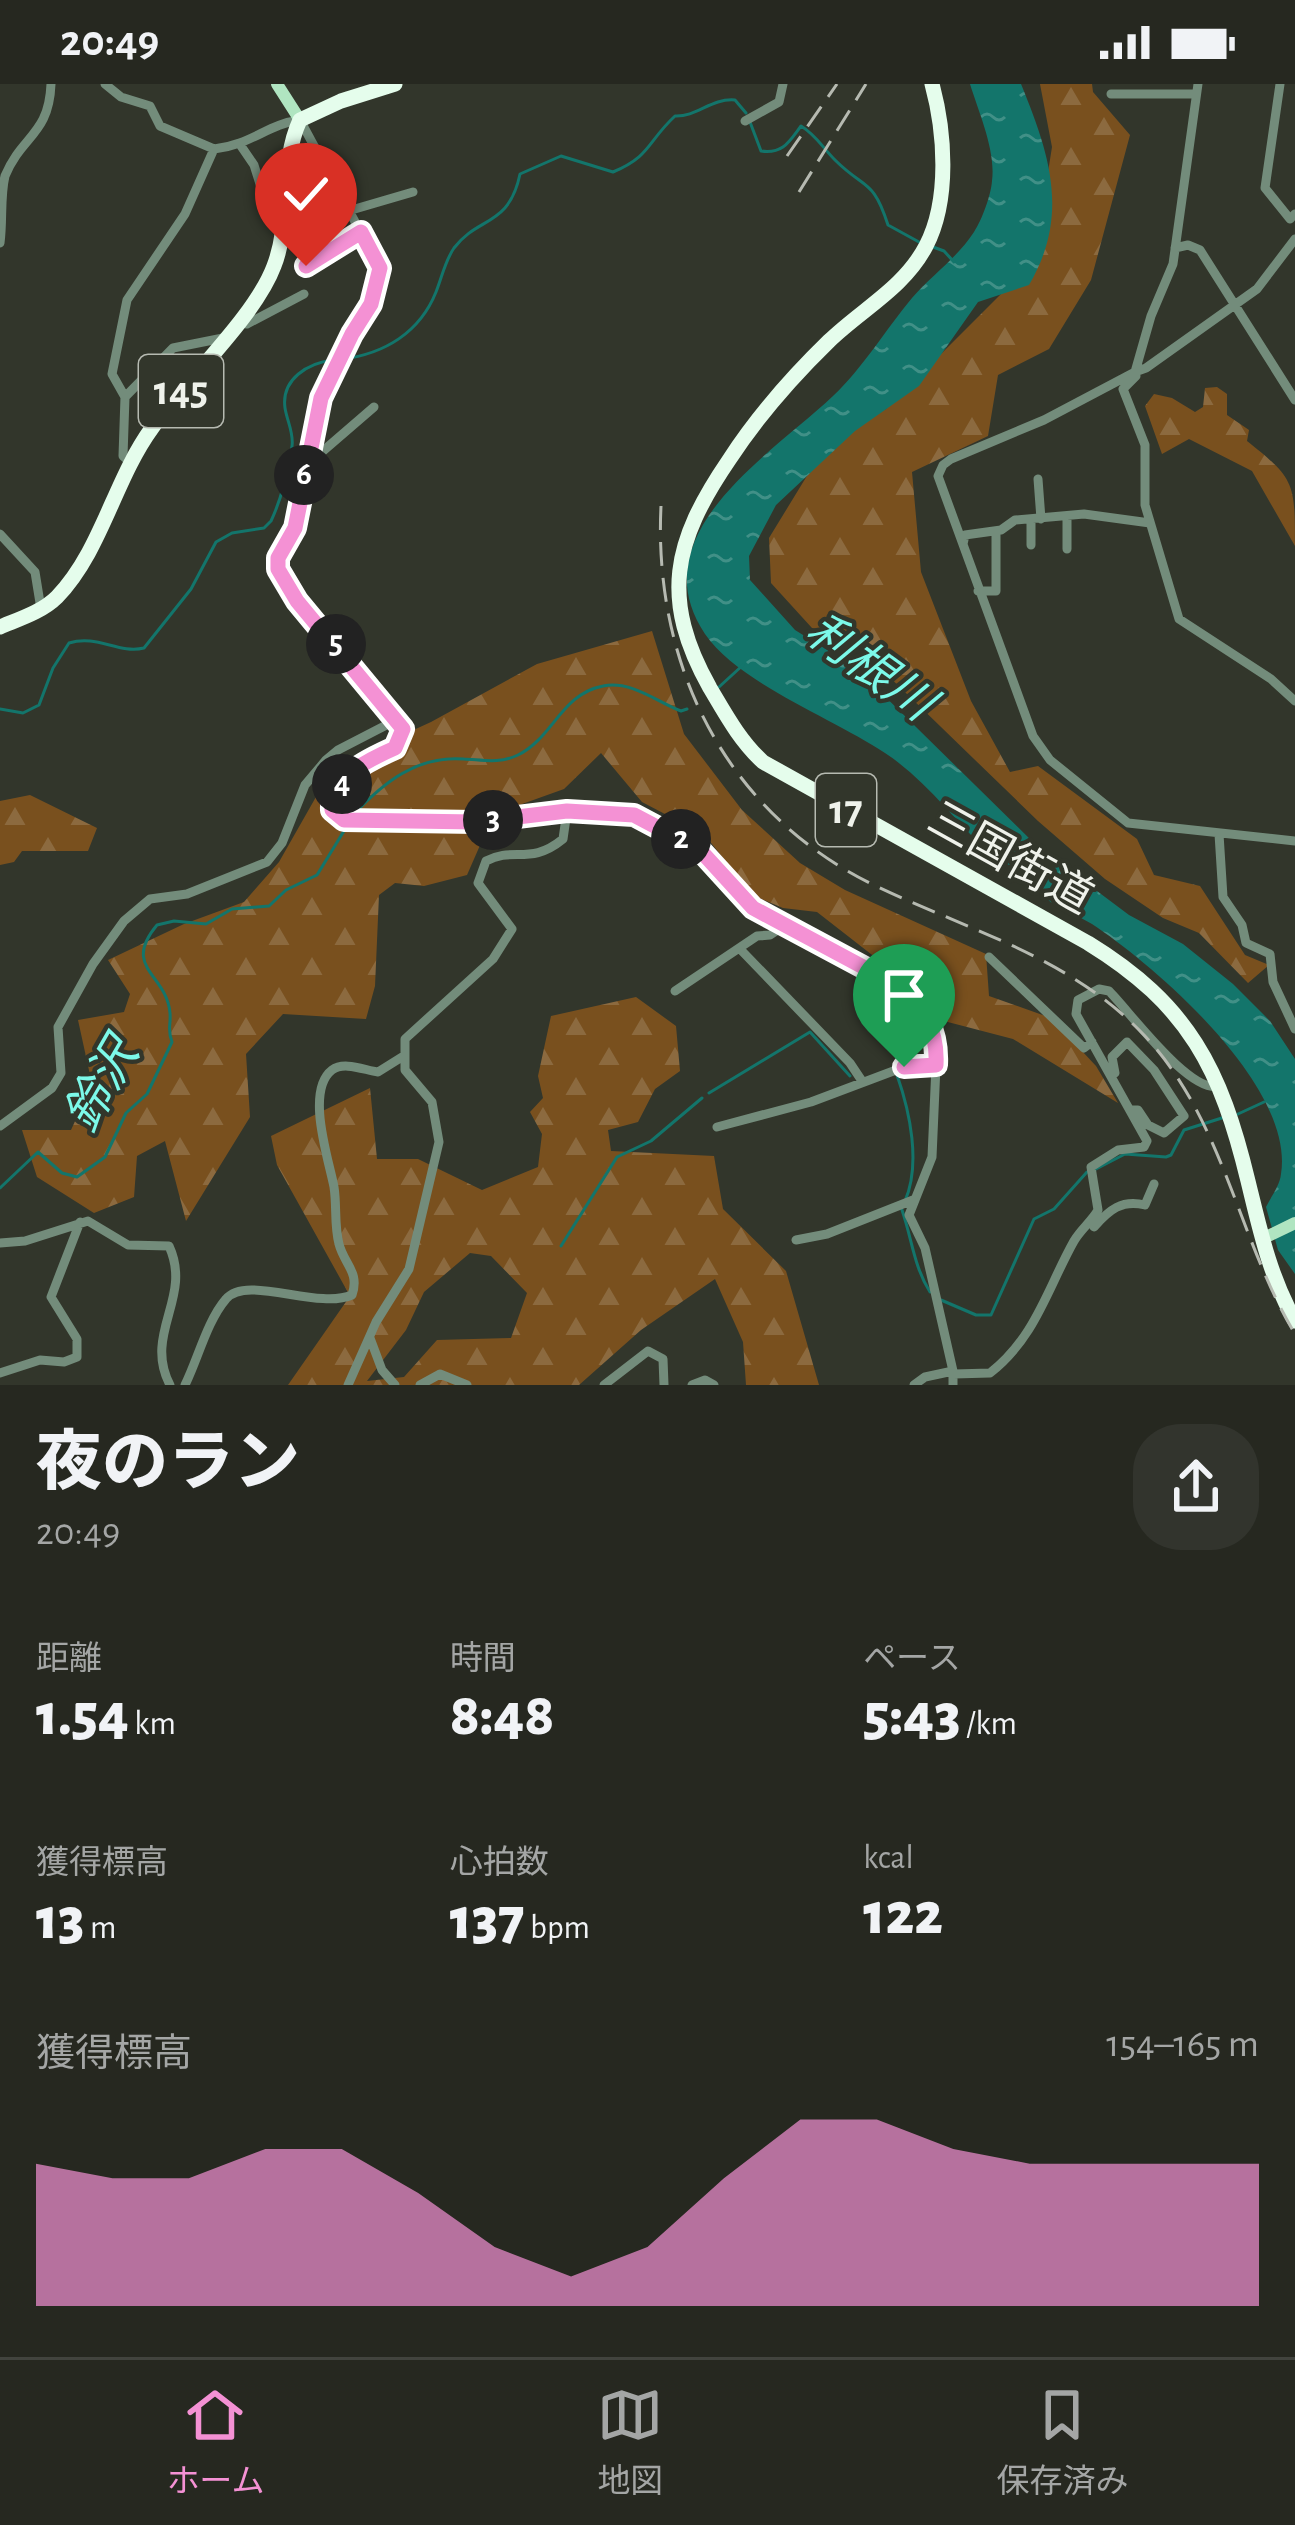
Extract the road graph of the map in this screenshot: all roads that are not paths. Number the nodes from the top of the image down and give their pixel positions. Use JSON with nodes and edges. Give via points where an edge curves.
{"nodes":[{"id":1,"x":51,"y":84,"type":"edge"},
{"id":2,"x":105,"y":84,"type":"edge"},
{"id":3,"x":277,"y":84,"type":"edge"},
{"id":4,"x":395,"y":84,"type":"edge"},
{"id":5,"x":783,"y":84,"type":"edge"},
{"id":6,"x":932,"y":84,"type":"edge"},
{"id":7,"x":1280,"y":84,"type":"edge"},
{"id":8,"x":1197,"y":89,"type":"edge"},
{"id":9,"x":1111,"y":94,"type":"dead end"},
{"id":10,"x":749,"y":119,"type":"dead end"},
{"id":11,"x":300,"y":120,"type":"junction"},
{"id":12,"x":241,"y":146,"type":"junction"},
{"id":13,"x":214,"y":148,"type":"junction"},
{"id":14,"x":413,"y":192,"type":"dead end"},
{"id":15,"x":339,"y":194,"type":"junction"},
{"id":16,"x":266,"y":203,"type":"dead end"},
{"id":17,"x":348,"y":211,"type":"junction"},
{"id":18,"x":1295,"y":214,"type":"edge"},
{"id":19,"x":284,"y":220,"type":"junction"},
{"id":20,"x":361,"y":232,"type":"junction"},
{"id":21,"x":1295,"y":239,"type":"edge"},
{"id":22,"x":0,"y":243,"type":"edge"},
{"id":23,"x":1175,"y":248,"type":"junction"},
{"id":24,"x":306,"y":266,"type":"dead end"},
{"id":25,"x":304,"y":294,"type":"dead end"},
{"id":26,"x":1234,"y":306,"type":"junction"},
{"id":27,"x":237,"y":322,"type":"junction"},
{"id":28,"x":223,"y":338,"type":"junction"},
{"id":29,"x":1135,"y":372,"type":"junction"},
{"id":30,"x":125,"y":397,"type":"junction"},
{"id":31,"x":1295,"y":400,"type":"edge"},
{"id":32,"x":374,"y":407,"type":"dead end"},
{"id":33,"x":308,"y":459,"type":"junction"},
{"id":34,"x":131,"y":463,"type":"junction"},
{"id":35,"x":1038,"y":479,"type":"dead end"},
{"id":36,"x":1066,"y":518,"type":"junction"},
{"id":37,"x":1036,"y":519,"type":"junction"},
{"id":38,"x":1150,"y":523,"type":"junction"},
{"id":39,"x":996,"y":531,"type":"junction"},
{"id":40,"x":0,"y":534,"type":"edge"},
{"id":41,"x":1030,"y":545,"type":"dead end"},
{"id":42,"x":1067,"y":549,"type":"dead end"},
{"id":43,"x":963,"y":550,"type":"junction"},
{"id":44,"x":978,"y":591,"type":"junction"},
{"id":45,"x":41,"y":609,"type":"junction"},
{"id":46,"x":0,"y":627,"type":"edge"},
{"id":47,"x":1295,"y":701,"type":"edge"},
{"id":48,"x":398,"y":719,"type":"junction"},
{"id":49,"x":567,"y":811,"type":"junction"},
{"id":50,"x":1219,"y":834,"type":"junction"},
{"id":51,"x":1295,"y":841,"type":"edge"},
{"id":52,"x":782,"y":927,"type":"junction"},
{"id":53,"x":740,"y":950,"type":"junction"},
{"id":54,"x":989,"y":957,"type":"dead end"},
{"id":55,"x":675,"y":992,"type":"dead end"},
{"id":56,"x":1295,"y":1029,"type":"edge"},
{"id":57,"x":1092,"y":1042,"type":"junction"},
{"id":58,"x":402,"y":1057,"type":"junction"},
{"id":59,"x":936,"y":1065,"type":"junction"},
{"id":60,"x":862,"y":1081,"type":"junction"},
{"id":61,"x":1117,"y":1084,"type":"junction"},
{"id":62,"x":1220,"y":1086,"type":"junction"},
{"id":63,"x":1131,"y":1110,"type":"junction"},
{"id":64,"x":0,"y":1126,"type":"edge"},
{"id":65,"x":717,"y":1126,"type":"dead end"},
{"id":66,"x":1154,"y":1184,"type":"dead end"},
{"id":67,"x":913,"y":1200,"type":"junction"},
{"id":68,"x":80,"y":1222,"type":"junction"},
{"id":69,"x":1295,"y":1223,"type":"edge"},
{"id":70,"x":1082,"y":1232,"type":"junction"},
{"id":71,"x":1265,"y":1238,"type":"junction"},
{"id":72,"x":796,"y":1240,"type":"dead end"},
{"id":73,"x":0,"y":1244,"type":"edge"},
{"id":74,"x":1295,"y":1321,"type":"edge"},
{"id":75,"x":369,"y":1337,"type":"junction"},
{"id":76,"x":0,"y":1373,"type":"edge"},
{"id":77,"x":953,"y":1377,"type":"edge"},
{"id":78,"x":170,"y":1385,"type":"edge"},
{"id":79,"x":185,"y":1385,"type":"edge"},
{"id":80,"x":348,"y":1385,"type":"edge"},
{"id":81,"x":395,"y":1385,"type":"edge"},
{"id":82,"x":421,"y":1385,"type":"edge"},
{"id":83,"x":467,"y":1385,"type":"edge"},
{"id":84,"x":604,"y":1385,"type":"edge"},
{"id":85,"x":664,"y":1385,"type":"edge"},
{"id":86,"x":692,"y":1385,"type":"edge"},
{"id":87,"x":714,"y":1385,"type":"edge"},
{"id":88,"x":914,"y":1385,"type":"edge"}],
"edges":[{"from":1,"to":22,"type":"street","via":[[48,116],[6,173]]},
{"from":2,"to":13,"type":"street","via":[[150,106],[160,126]]},
{"from":3,"to":11,"type":"main road"},
{"from":4,"to":11,"type":"highway"},
{"from":5,"to":10,"type":"street","via":[[782,98]]},
{"from":6,"to":62,"type":"highway","name":"三国街道","number":"17","via":[[941,179],[926,247],[899,283],[779,395],[706,494],[680,556],[686,638],[727,717],[763,762],[1126,967],[1180,1020]]},
{"from":7,"to":18,"type":"street","via":[[1265,188],[1290,219]]},
{"from":8,"to":9,"type":"street"},
{"from":8,"to":23,"type":"street"},
{"from":11,"to":12,"type":"street"},
{"from":11,"to":15,"type":"street"},
{"from":11,"to":19,"type":"highway","number":"145"},
{"from":12,"to":13,"type":"street"},
{"from":12,"to":16,"type":"street"},
{"from":13,"to":30,"type":"street","via":[[185,214],[127,300],[112,374]]},
{"from":14,"to":17,"type":"street"},
{"from":15,"to":17,"type":"street"},
{"from":15,"to":19,"type":"street"},
{"from":17,"to":20,"type":"street"},
{"from":19,"to":27,"type":"highway","number":"145","via":[[272,272]]},
{"from":20,"to":24,"type":"street"},
{"from":20,"to":33,"type":"street","via":[[380,268],[371,304],[321,398]]},
{"from":21,"to":26,"type":"street"},
{"from":23,"to":26,"type":"street","via":[[1200,250]]},
{"from":23,"to":29,"type":"street"},
{"from":25,"to":27,"type":"street","via":[[248,324]]},
{"from":26,"to":29,"type":"street"},
{"from":26,"to":31,"type":"street"},
{"from":27,"to":28,"type":"highway","number":"145"},
{"from":28,"to":30,"type":"street","via":[[173,348]]},
{"from":28,"to":34,"type":"highway","number":"145"},
{"from":29,"to":38,"type":"street","via":[[1124,389],[1145,445]]},
{"from":29,"to":43,"type":"street","via":[[943,465],[939,485]]},
{"from":30,"to":34,"type":"street","via":[[123,456]]},
{"from":32,"to":33,"type":"street"},
{"from":33,"to":48,"type":"street","via":[[278,569]]},
{"from":34,"to":45,"type":"highway","number":"145","via":[[83,562]]},
{"from":35,"to":37,"type":"street"},
{"from":36,"to":37,"type":"street"},
{"from":36,"to":38,"type":"street"},
{"from":36,"to":42,"type":"street"},
{"from":37,"to":39,"type":"street"},
{"from":37,"to":41,"type":"street"},
{"from":38,"to":47,"type":"street","via":[[1183,625]]},
{"from":39,"to":43,"type":"street","via":[[965,535]]},
{"from":39,"to":44,"type":"street","via":[[996,591]]},
{"from":40,"to":45,"type":"street","via":[[35,572]]},
{"from":43,"to":44,"type":"street"},
{"from":44,"to":50,"type":"street","via":[[1033,736],[1050,760],[1128,824]]},
{"from":45,"to":46,"type":"highway","number":"145"},
{"from":48,"to":49,"type":"street","via":[[403,729],[395,748],[356,769],[332,798],[344,820],[476,822]]},
{"from":48,"to":64,"type":"street","via":[[326,760],[267,862],[187,894],[150,899],[124,921],[58,1028],[61,1073],[52,1088]]},
{"from":49,"to":52,"type":"street","via":[[653,823],[700,850],[753,908]]},
{"from":49,"to":58,"type":"street","via":[[563,839],[544,853],[486,861],[478,883],[512,928],[493,959],[405,1039]]},
{"from":50,"to":51,"type":"street"},
{"from":50,"to":56,"type":"street","via":[[1223,897],[1246,943],[1270,954],[1273,982]]},
{"from":52,"to":53,"type":"street"},
{"from":52,"to":59,"type":"street","via":[[907,995],[935,1031]]},
{"from":53,"to":55,"type":"street"},
{"from":53,"to":60,"type":"street"},
{"from":54,"to":57,"type":"street","via":[[1084,1048]]},
{"from":57,"to":61,"type":"street"},
{"from":57,"to":62,"type":"street","via":[[1076,1014],[1078,1000],[1109,991],[1184,1074],[1202,1087]]},
{"from":58,"to":75,"type":"street","via":[[432,1102],[439,1142],[409,1269]]},
{"from":58,"to":79,"type":"street","via":[[378,1072],[342,1066],[322,1084],[320,1131],[340,1250],[356,1283],[352,1295],[338,1301],[246,1288],[231,1294]]},
{"from":59,"to":60,"type":"street"},
{"from":59,"to":67,"type":"street","via":[[932,1157]]},
{"from":60,"to":65,"type":"street"},
{"from":61,"to":63,"type":"street"},
{"from":61,"to":63,"type":"street","via":[[1112,1058],[1127,1042],[1184,1116],[1164,1133]]},
{"from":62,"to":71,"type":"highway","name":"三国街道","number":"17"},
{"from":63,"to":70,"type":"street","via":[[1147,1141],[1091,1171],[1098,1210]]},
{"from":66,"to":70,"type":"street","via":[[1144,1205],[1113,1206]]},
{"from":67,"to":72,"type":"street"},
{"from":67,"to":77,"type":"street","via":[[909,1215],[926,1248]]},
{"from":68,"to":73,"type":"street"},
{"from":68,"to":76,"type":"street","via":[[51,1297],[77,1340],[76,1357]]},
{"from":68,"to":78,"type":"street","via":[[128,1245],[171,1251],[178,1288],[160,1350]]},
{"from":69,"to":71,"type":"main road"},
{"from":70,"to":77,"type":"street","via":[[1035,1320],[999,1366]]},
{"from":71,"to":74,"type":"highway","name":"三国街道","number":"17"},
{"from":75,"to":80,"type":"street"},
{"from":75,"to":81,"type":"street"},
{"from":77,"to":88,"type":"street"},
{"from":82,"to":83,"type":"street","via":[[440,1374]]},
{"from":84,"to":85,"type":"street","via":[[652,1351],[665,1361]]},
{"from":86,"to":87,"type":"street"}]}
